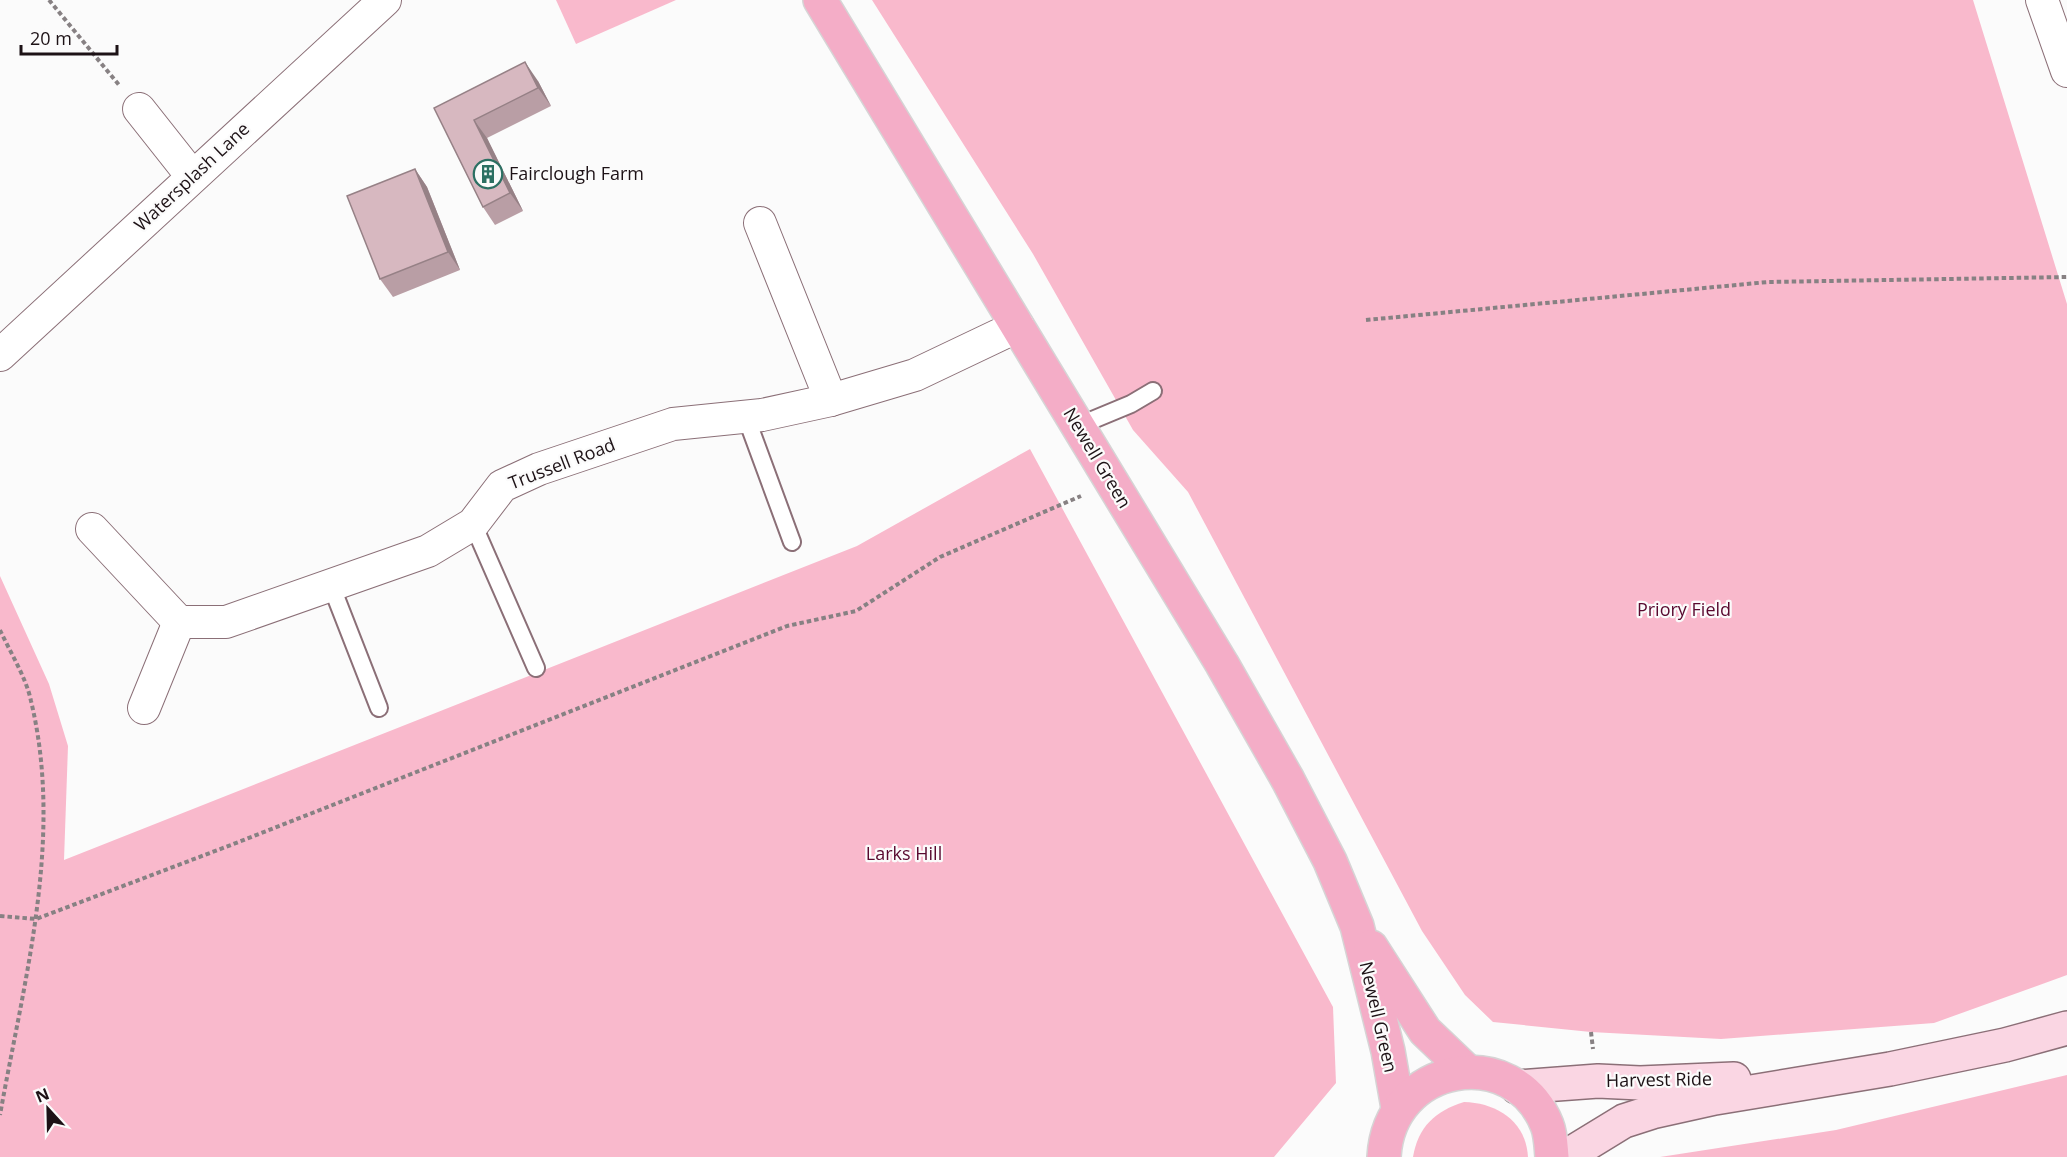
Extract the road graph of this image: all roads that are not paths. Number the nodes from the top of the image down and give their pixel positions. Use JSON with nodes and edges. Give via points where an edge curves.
{"nodes":[{"id":1,"x":386,"y":0,"type":"edge"},
{"id":2,"x":820,"y":0,"type":"edge"},
{"id":3,"x":2042,"y":0,"type":"edge"},
{"id":4,"x":2067,"y":71,"type":"edge"},
{"id":5,"x":139,"y":109,"type":"road end"},
{"id":6,"x":192,"y":176,"type":"junction"},
{"id":7,"x":760,"y":223,"type":"dead end"},
{"id":8,"x":1018,"y":326,"type":"junction"},
{"id":9,"x":0,"y":356,"type":"edge"},
{"id":10,"x":1153,"y":391,"type":"dead end"},
{"id":11,"x":831,"y":400,"type":"junction"},
{"id":12,"x":747,"y":417,"type":"junction"},
{"id":13,"x":1078,"y":426,"type":"junction"},
{"id":14,"x":473,"y":524,"type":"junction"},
{"id":15,"x":92,"y":529,"type":"dead end"},
{"id":16,"x":792,"y":542,"type":"dead end"},
{"id":17,"x":332,"y":585,"type":"junction"},
{"id":18,"x":179,"y":622,"type":"junction"},
{"id":19,"x":536,"y":668,"type":"dead end"},
{"id":20,"x":144,"y":708,"type":"dead end"},
{"id":21,"x":379,"y":708,"type":"dead end"},
{"id":22,"x":1357,"y":926,"type":"junction"},
{"id":23,"x":2067,"y":1028,"type":"edge"},
{"id":24,"x":1468,"y":1072,"type":"junction"},
{"id":25,"x":1800,"y":1084,"type":"junction"},
{"id":26,"x":1517,"y":1087,"type":"junction"},
{"id":27,"x":1398,"y":1108,"type":"junction"},
{"id":28,"x":1384,"y":1157,"type":"edge"},
{"id":29,"x":1552,"y":1157,"type":"edge"},
{"id":30,"x":1565,"y":1157,"type":"edge"}],
"edges":[{"from":1,"to":6,"type":"street","name":"Watersplash Lane"},
{"from":2,"to":8,"type":"main road","name":"Newell Green"},
{"from":3,"to":4,"type":"street"},
{"from":5,"to":6,"type":"street"},
{"from":6,"to":9,"type":"street","name":"Watersplash Lane"},
{"from":7,"to":11,"type":"street"},
{"from":8,"to":11,"type":"street","name":"Trussell Road","via":[[915,375]]},
{"from":8,"to":13,"type":"main road","name":"Newell Green"},
{"from":10,"to":13,"type":"lane"},
{"from":11,"to":12,"type":"street","name":"Trussell Road"},
{"from":12,"to":14,"type":"street","name":"Trussell Road","via":[[673,424],[539,469],[502,486]]},
{"from":12,"to":16,"type":"lane"},
{"from":13,"to":22,"type":"main road","name":"Newell Green","via":[[1288,780],[1330,861]]},
{"from":14,"to":17,"type":"street","name":"Trussell Road","via":[[428,551]]},
{"from":14,"to":19,"type":"lane"},
{"from":15,"to":18,"type":"street"},
{"from":17,"to":18,"type":"street","name":"Trussell Road","via":[[226,622]]},
{"from":17,"to":21,"type":"lane"},
{"from":18,"to":20,"type":"street"},
{"from":22,"to":24,"type":"main road","name":"Newell Green","via":[[1425,1031]]},
{"from":22,"to":27,"type":"main road","name":"Newell Green"},
{"from":23,"to":25,"type":"street","name":"Harvest Ride","via":[[2005,1045]]},
{"from":24,"to":26,"type":"main road","via":[[1487,1074]]},
{"from":24,"to":27,"type":"main road","via":[[1450,1073],[1424,1084]]},
{"from":25,"to":26,"type":"street","name":"Harvest Ride","via":[[1727,1078]]},
{"from":25,"to":30,"type":"street","name":"Harvest Ride","via":[[1715,1098],[1633,1118]]},
{"from":26,"to":29,"type":"main road","via":[[1535,1104],[1548,1126]]},
{"from":27,"to":28,"type":"main road","via":[[1385,1138]]}]}
